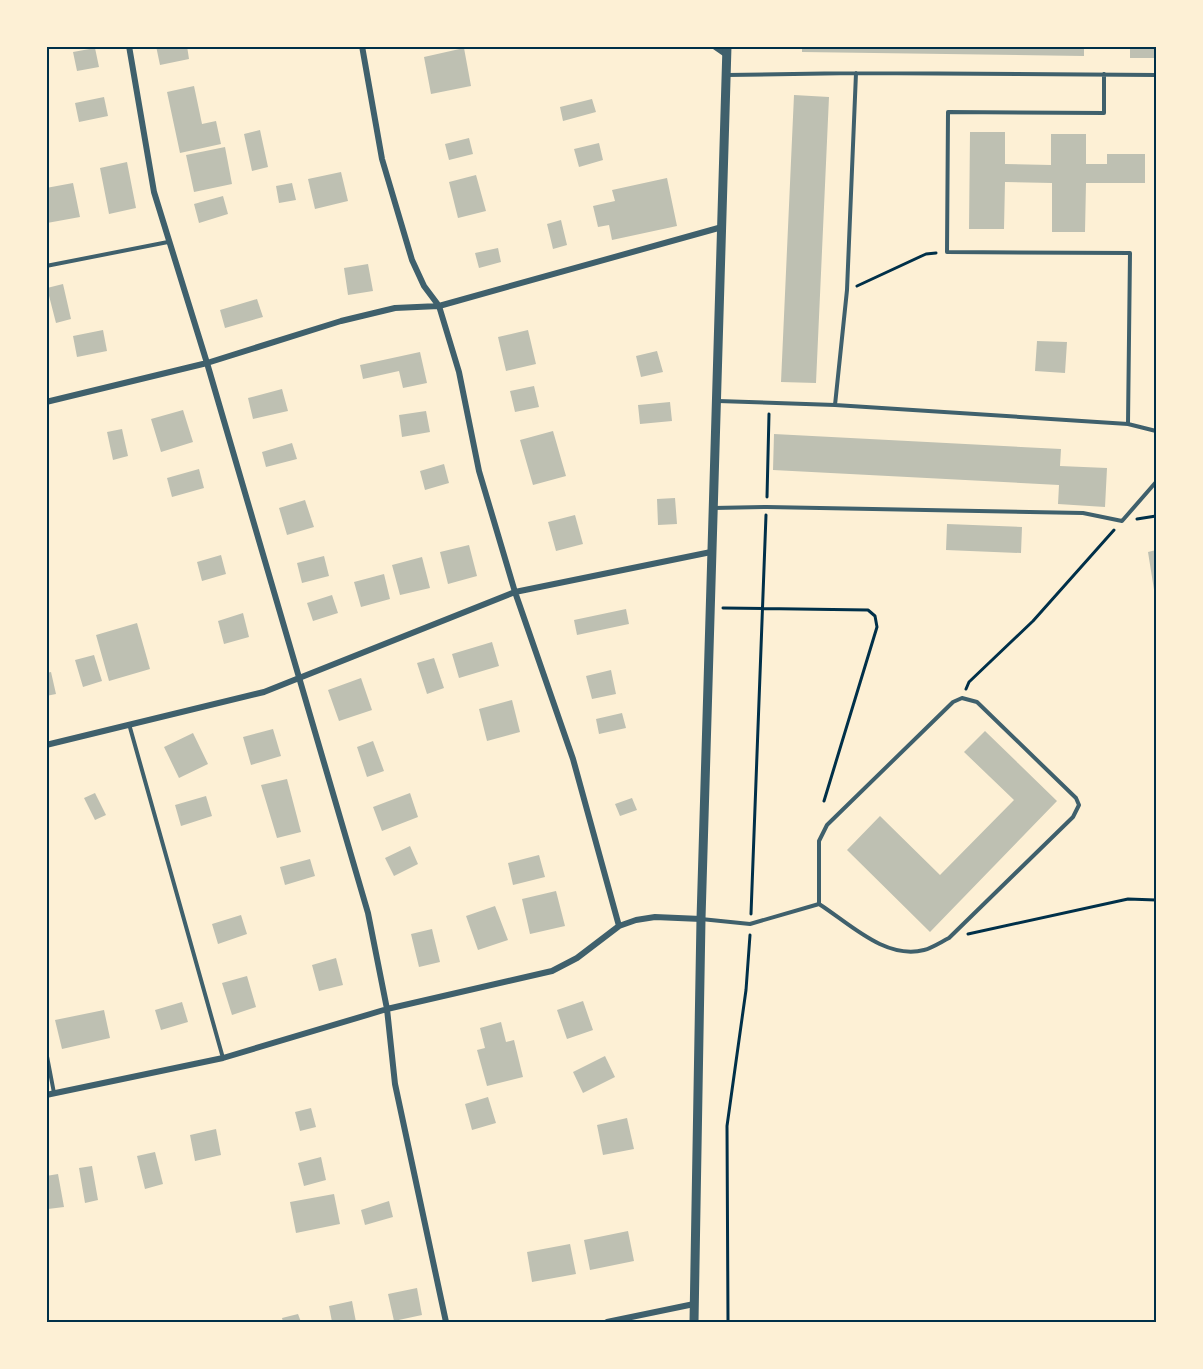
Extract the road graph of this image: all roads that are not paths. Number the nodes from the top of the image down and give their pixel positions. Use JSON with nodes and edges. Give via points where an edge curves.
{"nodes":[{"id":1,"x":129,"y":46,"type":"edge"},
{"id":2,"x":362,"y":46,"type":"edge"},
{"id":3,"x":714,"y":46,"type":"edge"},
{"id":4,"x":727,"y":51,"type":"edge"},
{"id":5,"x":856,"y":73,"type":"junction"},
{"id":6,"x":1104,"y":74,"type":"junction"},
{"id":7,"x":726,"y":75,"type":"junction"},
{"id":8,"x":1156,"y":75,"type":"edge"},
{"id":9,"x":722,"y":227,"type":"junction"},
{"id":10,"x":168,"y":242,"type":"junction"},
{"id":11,"x":46,"y":266,"type":"edge"},
{"id":12,"x":439,"y":306,"type":"junction"},
{"id":13,"x":207,"y":363,"type":"junction"},
{"id":14,"x":717,"y":401,"type":"junction"},
{"id":15,"x":46,"y":402,"type":"edge"},
{"id":16,"x":835,"y":405,"type":"junction"},
{"id":17,"x":1128,"y":424,"type":"junction"},
{"id":18,"x":1156,"y":430,"type":"edge"},
{"id":19,"x":1156,"y":482,"type":"edge"},
{"id":20,"x":712,"y":508,"type":"junction"},
{"id":21,"x":711,"y":552,"type":"junction"},
{"id":22,"x":515,"y":592,"type":"junction"},
{"id":23,"x":299,"y":678,"type":"junction"},
{"id":24,"x":129,"y":724,"type":"junction"},
{"id":25,"x":46,"y":745,"type":"edge"},
{"id":26,"x":819,"y":904,"type":"junction"},
{"id":27,"x":701,"y":919,"type":"junction"},
{"id":28,"x":619,"y":926,"type":"junction"},
{"id":29,"x":387,"y":1009,"type":"junction"},
{"id":30,"x":46,"y":1051,"type":"edge"},
{"id":31,"x":224,"y":1058,"type":"junction"},
{"id":32,"x":50,"y":1094,"type":"edge"},
{"id":33,"x":694,"y":1304,"type":"junction"},
{"id":34,"x":446,"y":1323,"type":"edge"},
{"id":35,"x":607,"y":1323,"type":"edge"},
{"id":36,"x":694,"y":1323,"type":"edge"}],
"edges":[{"from":1,"to":10,"type":"street","via":[[153,192]]},
{"from":2,"to":12,"type":"street","via":[[382,159],[412,260]]},
{"from":3,"to":4,"type":"street"},
{"from":4,"to":7,"type":"street"},
{"from":5,"to":6,"type":"lane"},
{"from":5,"to":7,"type":"lane"},
{"from":5,"to":16,"type":"lane","via":[[847,290]]},
{"from":6,"to":8,"type":"lane"},
{"from":6,"to":17,"type":"lane","via":[[1104,113],[948,112],[947,252],[1130,253]]},
{"from":7,"to":9,"type":"street"},
{"from":9,"to":12,"type":"street"},
{"from":9,"to":14,"type":"street"},
{"from":10,"to":11,"type":"lane"},
{"from":10,"to":13,"type":"street"},
{"from":12,"to":13,"type":"street","via":[[395,308]]},
{"from":12,"to":22,"type":"street","via":[[459,372],[479,471]]},
{"from":13,"to":15,"type":"street"},
{"from":13,"to":23,"type":"street"},
{"from":14,"to":16,"type":"lane"},
{"from":14,"to":20,"type":"street"},
{"from":16,"to":17,"type":"lane"},
{"from":17,"to":18,"type":"lane"},
{"from":19,"to":20,"type":"lane","via":[[1122,521],[1083,513]]},
{"from":20,"to":21,"type":"street"},
{"from":21,"to":22,"type":"street"},
{"from":21,"to":27,"type":"street"},
{"from":22,"to":23,"type":"street"},
{"from":22,"to":28,"type":"street","via":[[573,759]]},
{"from":23,"to":24,"type":"street","via":[[264,692]]},
{"from":23,"to":29,"type":"street","via":[[368,913]]},
{"from":24,"to":25,"type":"street"},
{"from":24,"to":31,"type":"lane"},
{"from":26,"to":26,"type":"lane","via":[[819,841],[827,825],[953,702],[962,698],[976,702],[1076,798],[1079,806],[1073,817],[949,938],[925,950],[889,950]]},
{"from":26,"to":27,"type":"lane","via":[[750,924]]},
{"from":27,"to":28,"type":"street","via":[[655,917]]},
{"from":27,"to":33,"type":"street"},
{"from":28,"to":29,"type":"street","via":[[577,958],[552,971]]},
{"from":29,"to":31,"type":"street"},
{"from":29,"to":34,"type":"street","via":[[395,1084]]},
{"from":30,"to":32,"type":"lane"},
{"from":31,"to":32,"type":"street"},
{"from":33,"to":35,"type":"street"},
{"from":33,"to":36,"type":"street"}]}
